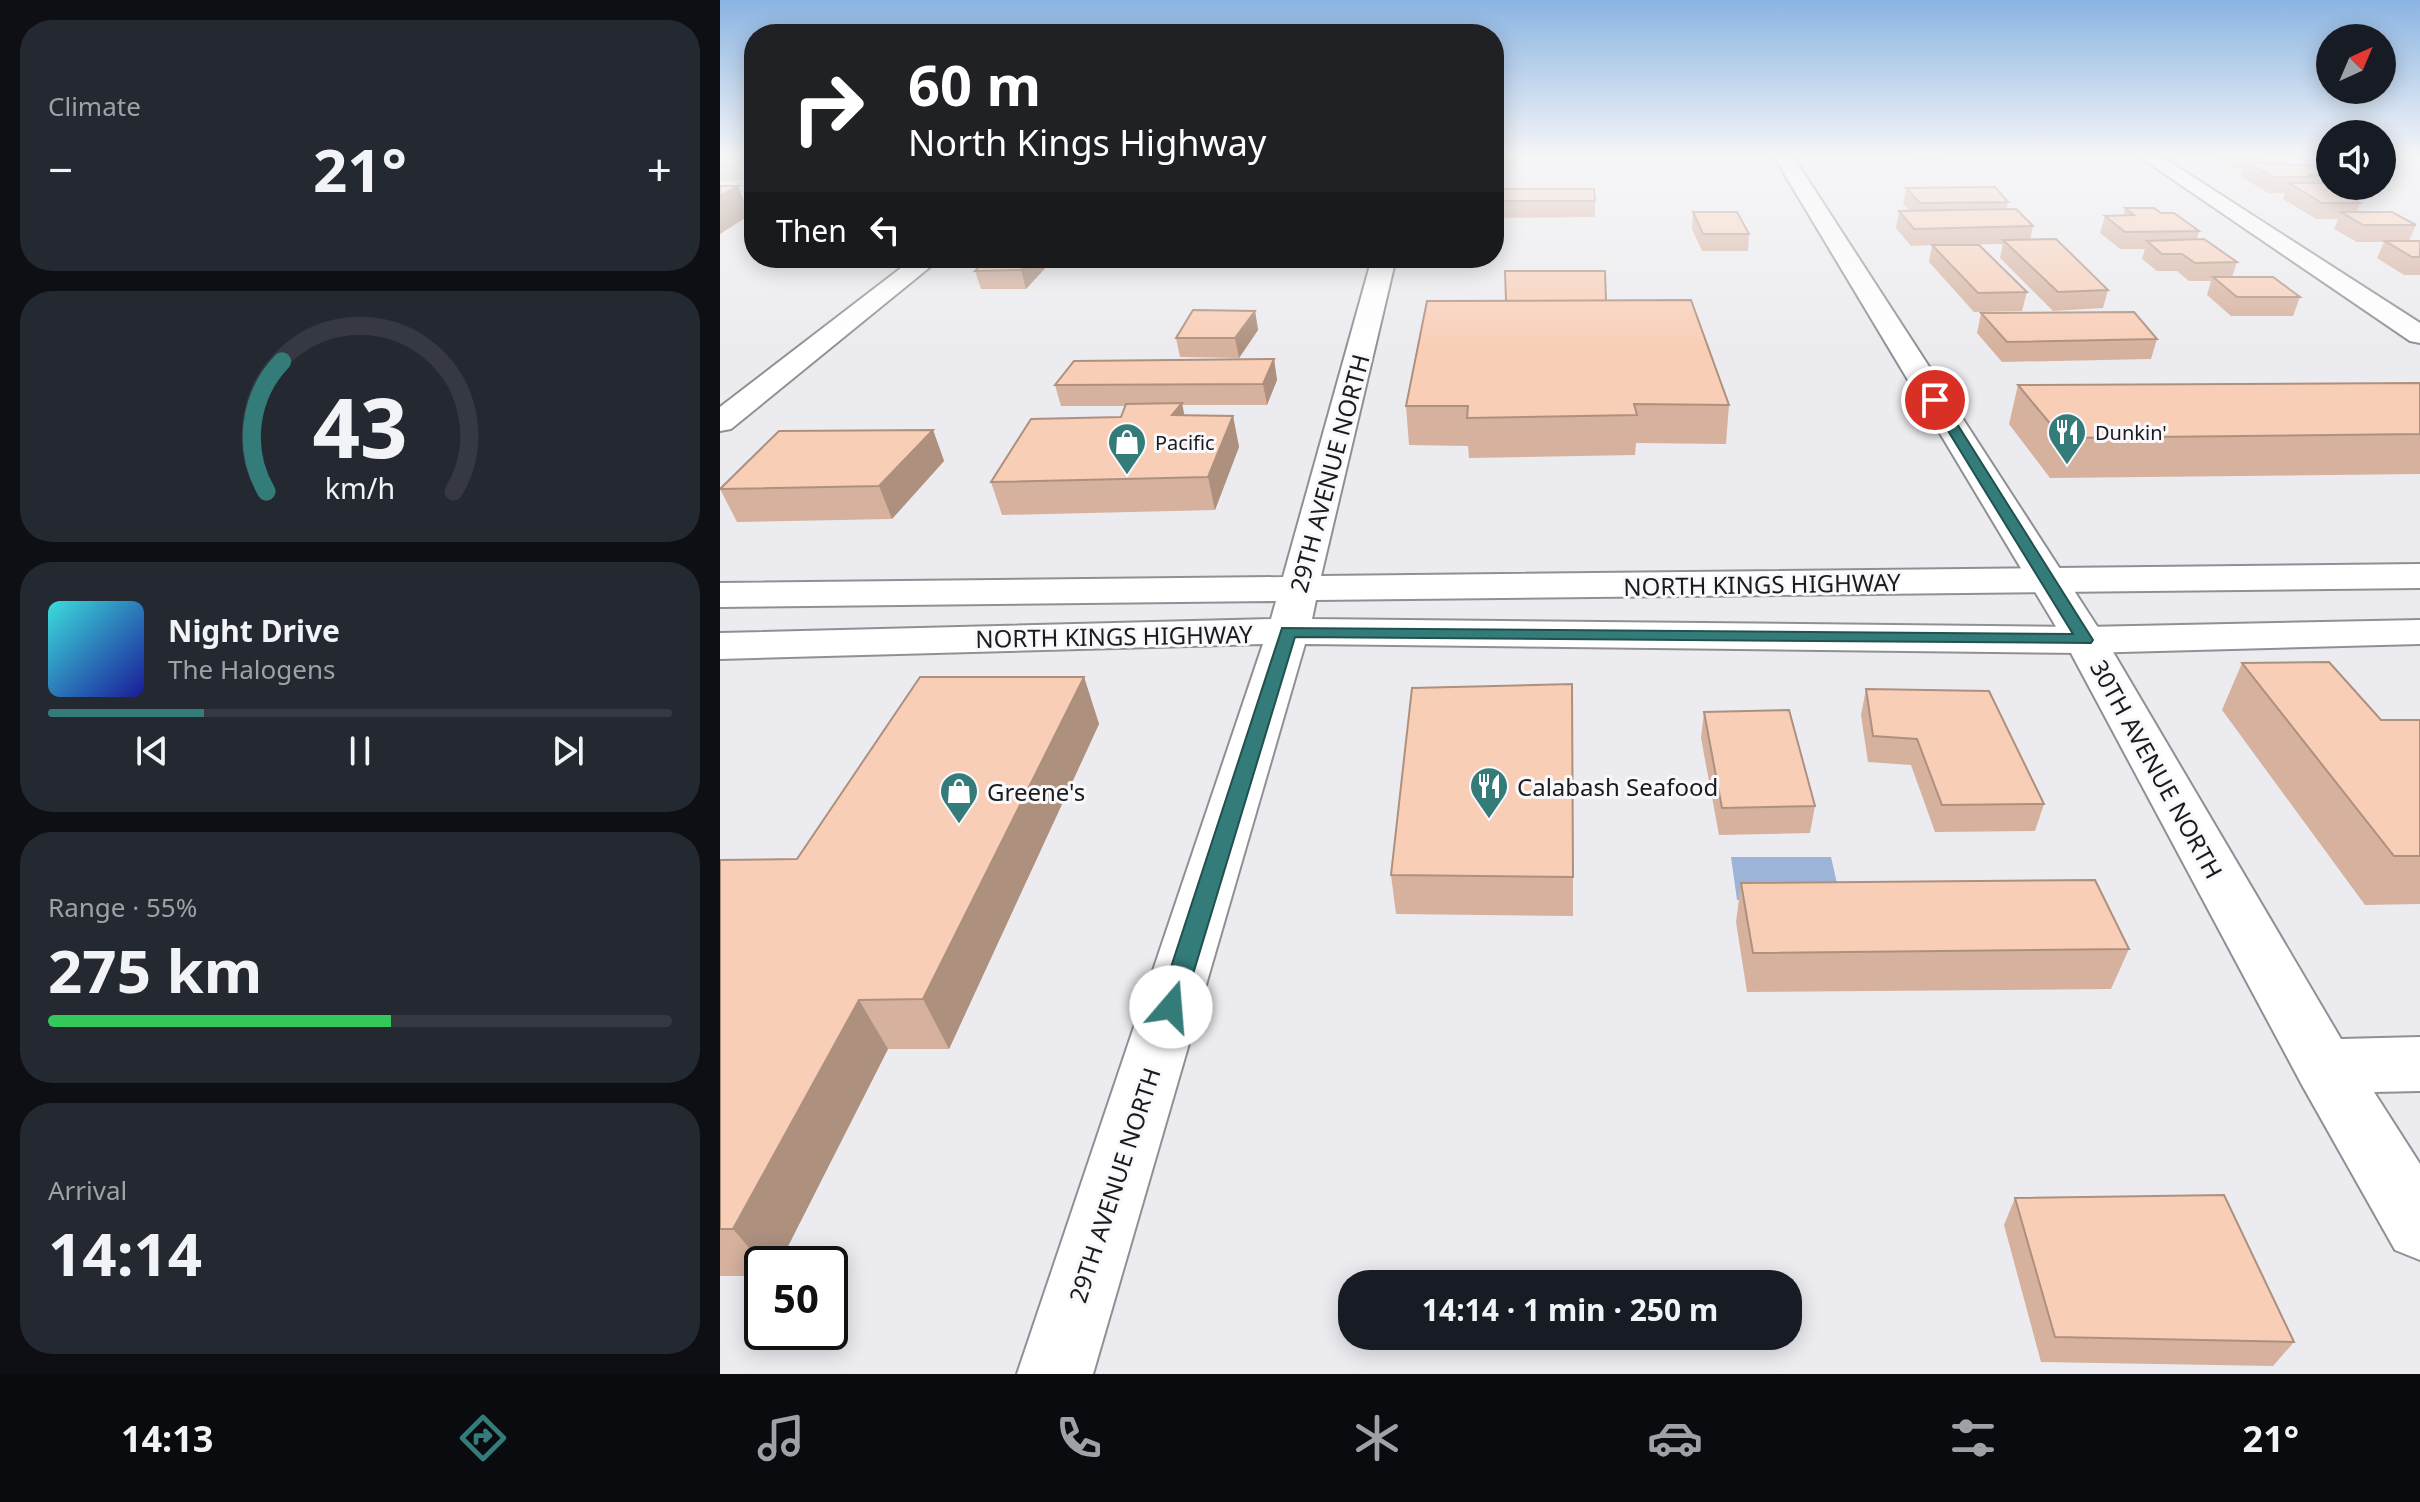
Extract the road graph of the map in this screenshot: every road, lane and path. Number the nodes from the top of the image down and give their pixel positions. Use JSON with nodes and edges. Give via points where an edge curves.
{"nodes":[{"id":1,"x":1822,"y":219,"type":"edge"},
{"id":2,"x":2244,"y":219,"type":"edge"},
{"id":3,"x":916,"y":268,"type":"edge"},
{"id":4,"x":1381,"y":268,"type":"edge"},
{"id":5,"x":2420,"y":335,"type":"edge"},
{"id":6,"x":720,"y":422,"type":"edge"},
{"id":7,"x":2420,"y":576,"type":"edge"},
{"id":8,"x":2048,"y":581,"type":"junction"},
{"id":9,"x":720,"y":595,"type":"edge"},
{"id":10,"x":1293,"y":610,"type":"junction"},
{"id":11,"x":2420,"y":632,"type":"edge"},
{"id":12,"x":2085,"y":640,"type":"junction"},
{"id":13,"x":720,"y":646,"type":"edge"},
{"id":14,"x":2420,"y":1064,"type":"edge"},
{"id":15,"x":2324,"y":1066,"type":"junction"},
{"id":16,"x":2420,"y":1226,"type":"edge"},
{"id":17,"x":1055,"y":1374,"type":"edge"}],
"edges":[{"from":1,"to":8,"type":"main road","name":"30TH AVENUE NORTH"},
{"from":2,"to":5,"type":"main road"},
{"from":3,"to":6,"type":"main road"},
{"from":4,"to":10,"type":"main road","name":"29TH AVENUE NORTH"},
{"from":7,"to":8,"type":"main road","name":"NORTH KINGS HIGHWAY"},
{"from":8,"to":10,"type":"main road","name":"NORTH KINGS HIGHWAY"},
{"from":8,"to":12,"type":"main road","name":"30TH AVENUE NORTH"},
{"from":9,"to":10,"type":"main road","name":"NORTH KINGS HIGHWAY"},
{"from":10,"to":12,"type":"main road","name":"NORTH KINGS HIGHWAY"},
{"from":10,"to":13,"type":"main road","name":"NORTH KINGS HIGHWAY"},
{"from":10,"to":17,"type":"main road","name":"29TH AVENUE NORTH"},
{"from":11,"to":12,"type":"main road","name":"NORTH KINGS HIGHWAY"},
{"from":12,"to":15,"type":"main road","name":"30TH AVENUE NORTH"},
{"from":14,"to":15,"type":"main road"},
{"from":15,"to":16,"type":"main road","name":"30TH AVENUE NORTH"}]}
